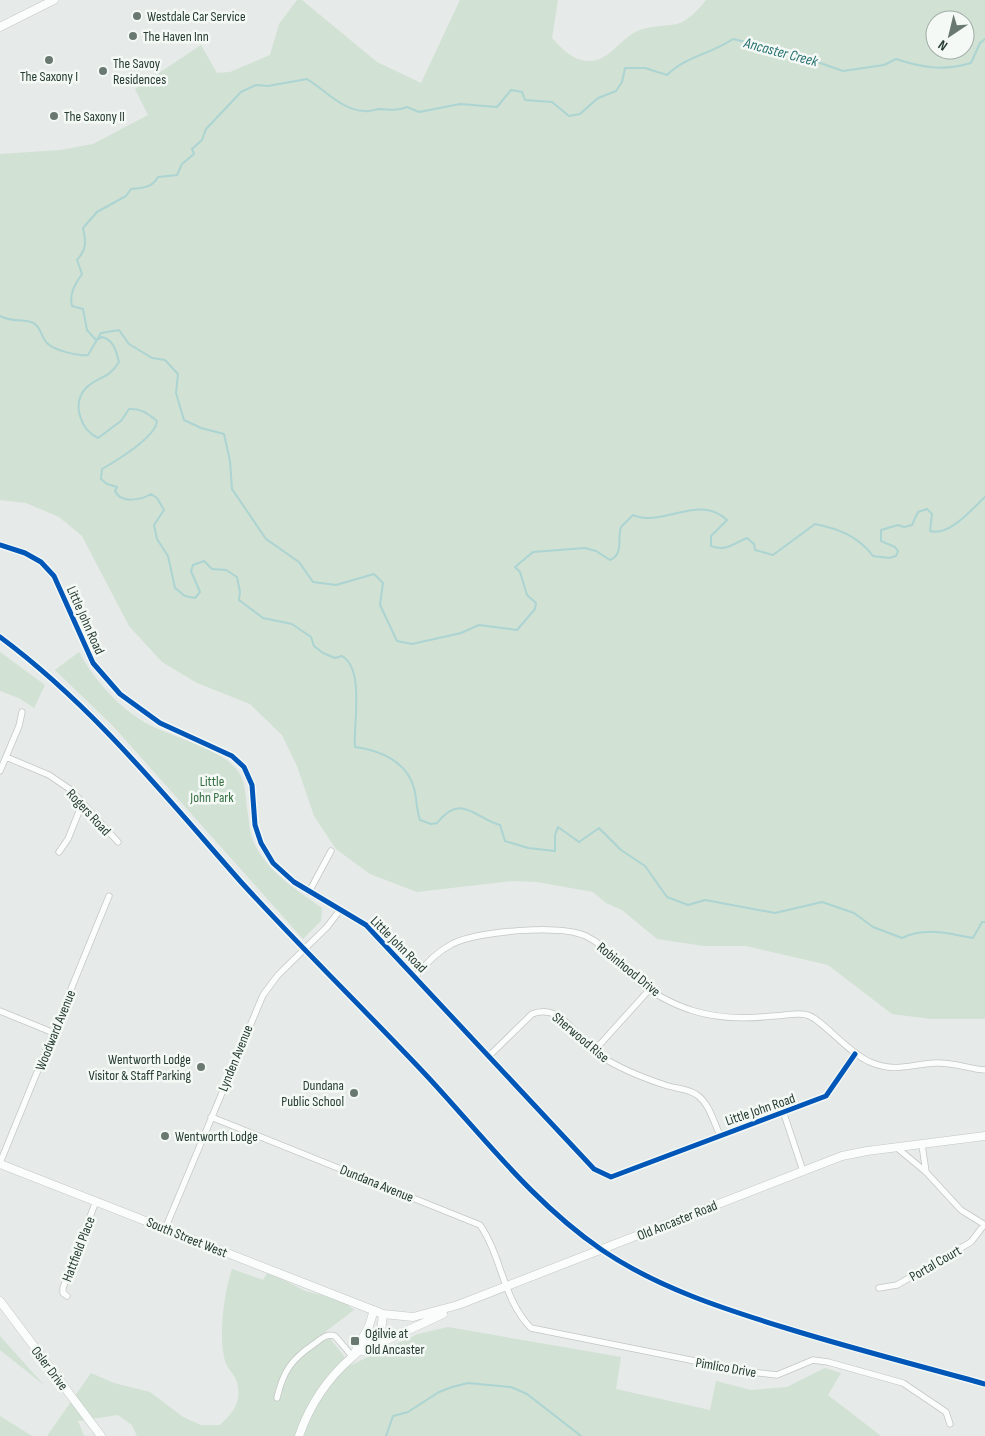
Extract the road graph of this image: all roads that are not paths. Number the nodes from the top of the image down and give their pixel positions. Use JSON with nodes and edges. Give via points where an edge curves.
{"nodes":[{"id":1,"x":54,"y":0,"type":"edge"},
{"id":2,"x":0,"y":27,"type":"edge"},
{"id":3,"x":0,"y":545,"type":"edge"},
{"id":4,"x":22,"y":712,"type":"dead end"},
{"id":5,"x":6,"y":757,"type":"junction"},
{"id":6,"x":0,"y":771,"type":"edge"},
{"id":7,"x":82,"y":804,"type":"junction"},
{"id":8,"x":118,"y":842,"type":"dead end"},
{"id":9,"x":331,"y":850,"type":"dead end"},
{"id":10,"x":59,"y":852,"type":"dead end"},
{"id":11,"x":309,"y":892,"type":"junction"},
{"id":12,"x":109,"y":896,"type":"dead end"},
{"id":13,"x":340,"y":910,"type":"junction"},
{"id":14,"x":416,"y":976,"type":"junction"},
{"id":15,"x":649,"y":990,"type":"junction"},
{"id":16,"x":0,"y":1011,"type":"edge"},
{"id":17,"x":54,"y":1033,"type":"junction"},
{"id":18,"x":594,"y":1052,"type":"junction"},
{"id":19,"x":855,"y":1054,"type":"junction"},
{"id":20,"x":489,"y":1056,"type":"junction"},
{"id":21,"x":985,"y":1070,"type":"edge"},
{"id":22,"x":784,"y":1114,"type":"junction"},
{"id":23,"x":211,"y":1117,"type":"junction"},
{"id":24,"x":720,"y":1135,"type":"junction"},
{"id":25,"x":985,"y":1136,"type":"edge"},
{"id":26,"x":922,"y":1145,"type":"junction"},
{"id":27,"x":896,"y":1147,"type":"junction"},
{"id":28,"x":0,"y":1163,"type":"edge"},
{"id":29,"x":803,"y":1171,"type":"junction"},
{"id":30,"x":926,"y":1172,"type":"junction"},
{"id":31,"x":96,"y":1201,"type":"junction"},
{"id":32,"x":985,"y":1225,"type":"edge"},
{"id":33,"x":165,"y":1228,"type":"junction"},
{"id":34,"x":507,"y":1286,"type":"junction"},
{"id":35,"x":879,"y":1288,"type":"dead end"},
{"id":36,"x":67,"y":1296,"type":"dead end"},
{"id":37,"x":0,"y":1301,"type":"edge"},
{"id":38,"x":458,"y":1305,"type":"junction"},
{"id":39,"x":374,"y":1310,"type":"junction"},
{"id":40,"x":383,"y":1314,"type":"junction"},
{"id":41,"x":352,"y":1356,"type":"junction"},
{"id":42,"x":277,"y":1398,"type":"dead end"},
{"id":43,"x":950,"y":1424,"type":"dead end"},
{"id":44,"x":101,"y":1436,"type":"edge"},
{"id":45,"x":299,"y":1436,"type":"edge"}],
"edges":[{"from":1,"to":2,"type":"street"},
{"from":3,"to":11,"type":"street","name":"Little John Road","via":[[41,562],[54,576],[93,663],[120,694],[160,723],[232,756],[244,767],[252,785],[255,825],[266,852],[282,872]]},
{"from":4,"to":5,"type":"street"},
{"from":5,"to":6,"type":"street"},
{"from":5,"to":7,"type":"street","name":"Rogers Road","via":[[49,774],[71,790]]},
{"from":7,"to":8,"type":"street","name":"Rogers Road"},
{"from":7,"to":10,"type":"street"},
{"from":9,"to":11,"type":"street"},
{"from":11,"to":13,"type":"street","name":"Little John Road"},
{"from":12,"to":17,"type":"street","name":"Woodward Avenue"},
{"from":13,"to":14,"type":"street","name":"Little John Road","via":[[366,925]]},
{"from":13,"to":23,"type":"street","name":"Lynden Avenue","via":[[327,928],[262,995]]},
{"from":14,"to":15,"type":"street","name":"Robinhood Drive","via":[[439,952],[473,936],[544,929],[586,936],[604,948]]},
{"from":14,"to":20,"type":"street","name":"Little John Road"},
{"from":15,"to":18,"type":"street"},
{"from":15,"to":19,"type":"street","name":"Robinhood Drive","via":[[694,1011],[718,1017],[745,1019],[807,1015],[819,1020]]},
{"from":16,"to":17,"type":"street"},
{"from":17,"to":28,"type":"street","name":"Woodward Avenue"},
{"from":18,"to":20,"type":"street","name":"Sherwood Rise","via":[[557,1013],[540,1011],[532,1014]]},
{"from":18,"to":24,"type":"street","name":"Sherwood Rise","via":[[615,1066],[699,1096]]},
{"from":19,"to":21,"type":"street","name":"Robinhood Drive","via":[[881,1066],[901,1069],[938,1062]]},
{"from":19,"to":22,"type":"street","name":"Little John Road","via":[[826,1096]]},
{"from":20,"to":24,"type":"street","name":"Little John Road","via":[[602,1174],[611,1177]]},
{"from":22,"to":24,"type":"street","name":"Little John Road"},
{"from":22,"to":29,"type":"street","name":"Little John Road"},
{"from":23,"to":33,"type":"street","name":"Lynden Avenue"},
{"from":23,"to":34,"type":"street","name":"Dundana Avenue","via":[[480,1225]]},
{"from":25,"to":26,"type":"street","name":"Old Ancaster Road"},
{"from":26,"to":27,"type":"street","name":"Old Ancaster Road"},
{"from":26,"to":30,"type":"street"},
{"from":27,"to":29,"type":"street","name":"Old Ancaster Road","via":[[842,1156]]},
{"from":27,"to":30,"type":"street"},
{"from":28,"to":31,"type":"street","name":"South Street West"},
{"from":29,"to":34,"type":"street","name":"Old Ancaster Road"},
{"from":30,"to":32,"type":"street","via":[[961,1210]]},
{"from":31,"to":33,"type":"street","name":"South Street West"},
{"from":31,"to":36,"type":"street","name":"Hattfield Place","via":[[63,1288]]},
{"from":32,"to":35,"type":"street","name":"Portal Court","via":[[971,1242],[897,1285]]},
{"from":33,"to":39,"type":"street","name":"South Street West"},
{"from":34,"to":38,"type":"street","name":"Old Ancaster Road"},
{"from":34,"to":43,"type":"street","name":"Pimlico Drive","via":[[521,1318],[531,1328],[750,1372],[777,1375],[813,1360],[828,1362],[903,1383],[946,1412]]},
{"from":37,"to":44,"type":"street","name":"Osler Drive"},
{"from":38,"to":40,"type":"street","name":"Old Ancaster Road","via":[[422,1316]]},
{"from":38,"to":41,"type":"street"},
{"from":39,"to":40,"type":"street","name":"Old Ancaster Road"},
{"from":39,"to":41,"type":"street"},
{"from":40,"to":41,"type":"street","via":[[381,1332]]},
{"from":41,"to":42,"type":"street","via":[[335,1336],[326,1336],[297,1355],[290,1364]]},
{"from":41,"to":45,"type":"street","via":[[314,1404]]}]}
